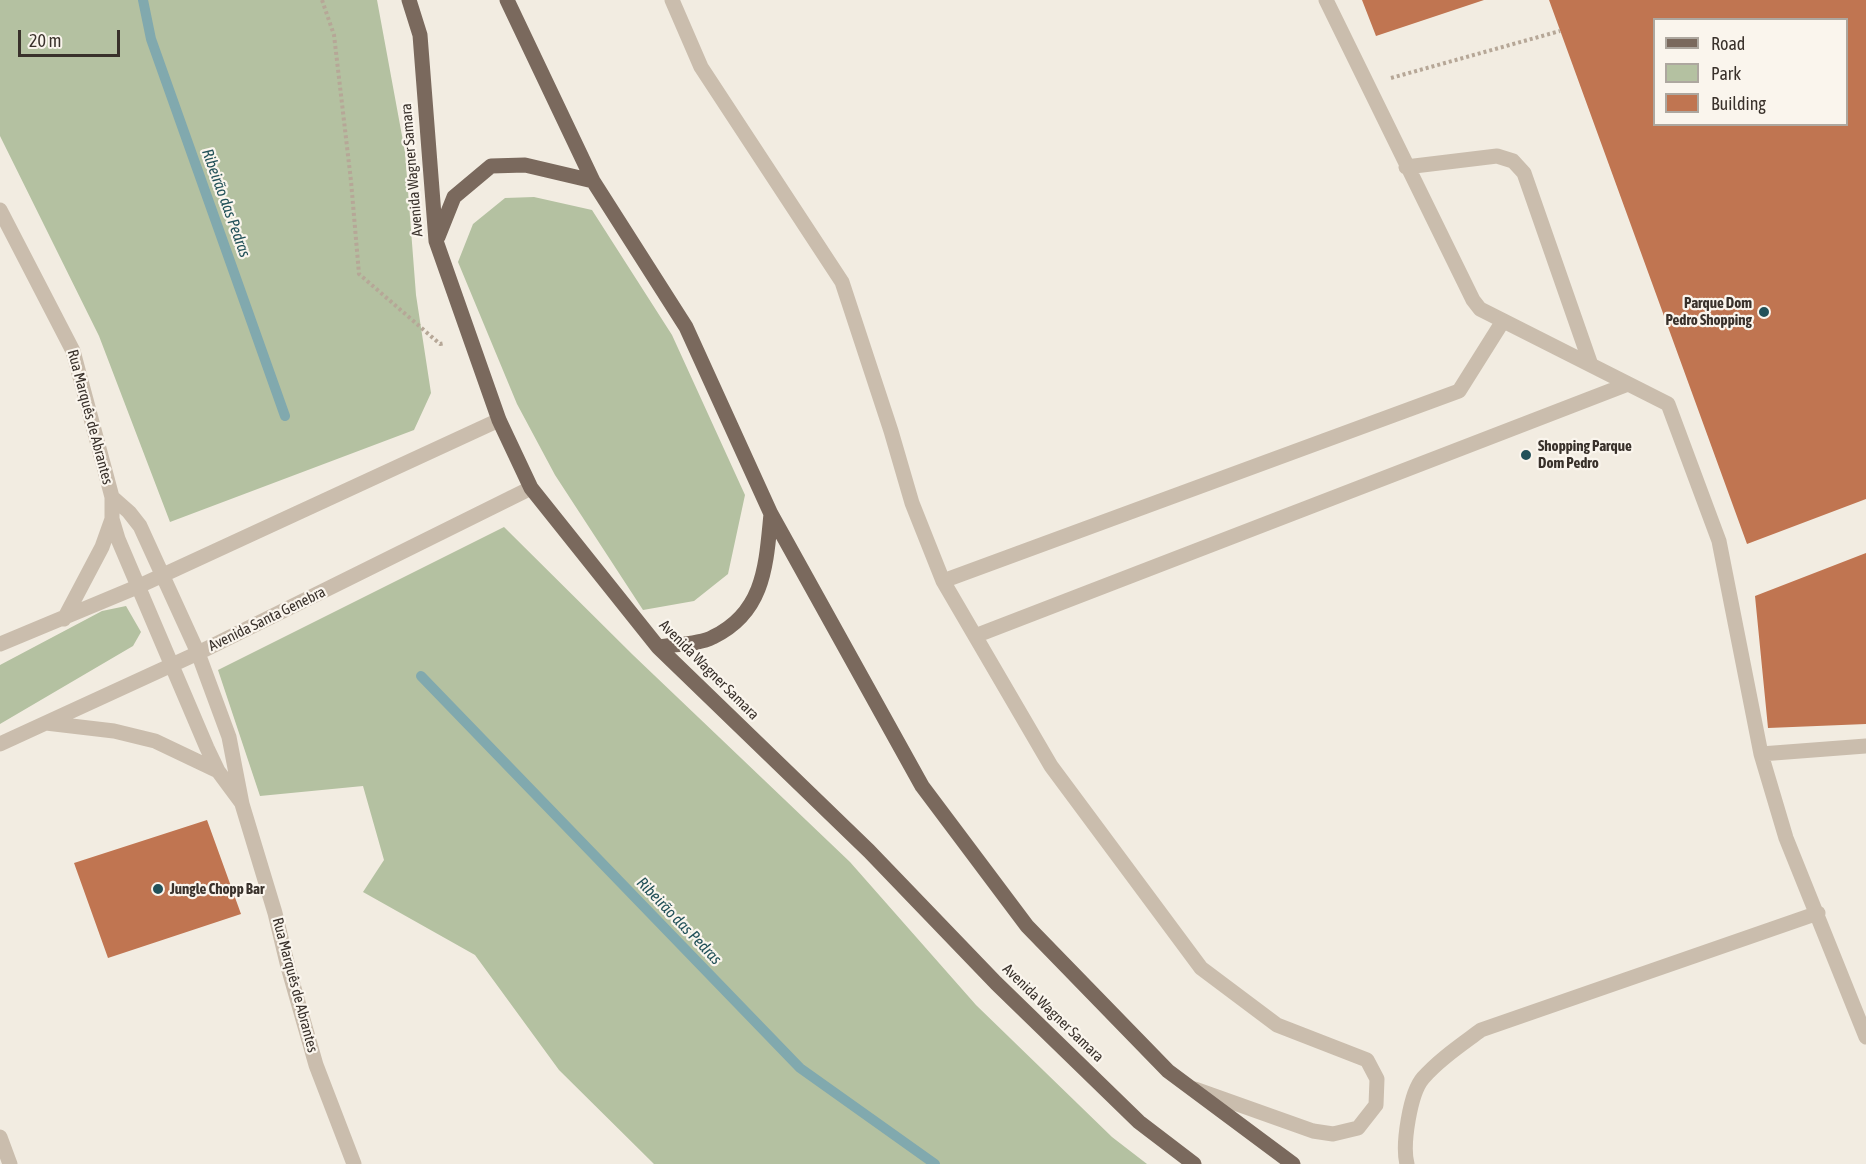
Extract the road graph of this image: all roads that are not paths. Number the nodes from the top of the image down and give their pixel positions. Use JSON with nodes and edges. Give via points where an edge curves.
{"nodes":[{"id":1,"x":408,"y":0,"type":"edge"},
{"id":2,"x":507,"y":0,"type":"edge"},
{"id":3,"x":672,"y":0,"type":"edge"},
{"id":4,"x":1326,"y":0,"type":"edge"},
{"id":5,"x":1406,"y":167,"type":"junction"},
{"id":6,"x":593,"y":181,"type":"junction"},
{"id":7,"x":0,"y":210,"type":"edge"},
{"id":8,"x":436,"y":241,"type":"junction"},
{"id":9,"x":1503,"y":321,"type":"junction"},
{"id":10,"x":1591,"y":365,"type":"junction"},
{"id":11,"x":1628,"y":384,"type":"junction"},
{"id":12,"x":500,"y":420,"type":"junction"},
{"id":13,"x":531,"y":488,"type":"junction"},
{"id":14,"x":112,"y":497,"type":"junction"},
{"id":15,"x":771,"y":514,"type":"junction"},
{"id":16,"x":112,"y":519,"type":"junction"},
{"id":17,"x":162,"y":575,"type":"junction"},
{"id":18,"x":943,"y":581,"type":"junction"},
{"id":19,"x":136,"y":587,"type":"junction"},
{"id":20,"x":64,"y":619,"type":"junction"},
{"id":21,"x":975,"y":636,"type":"junction"},
{"id":22,"x":0,"y":644,"type":"edge"},
{"id":23,"x":658,"y":647,"type":"junction"},
{"id":24,"x":198,"y":653,"type":"junction"},
{"id":25,"x":170,"y":664,"type":"junction"},
{"id":26,"x":46,"y":723,"type":"junction"},
{"id":27,"x":0,"y":744,"type":"edge"},
{"id":28,"x":1866,"y":746,"type":"edge"},
{"id":29,"x":1761,"y":754,"type":"junction"},
{"id":30,"x":218,"y":771,"type":"junction"},
{"id":31,"x":242,"y":804,"type":"junction"},
{"id":32,"x":1818,"y":913,"type":"junction"},
{"id":33,"x":1866,"y":1036,"type":"edge"},
{"id":34,"x":1190,"y":1087,"type":"junction"},
{"id":35,"x":0,"y":1137,"type":"edge"},
{"id":36,"x":10,"y":1164,"type":"edge"},
{"id":37,"x":354,"y":1164,"type":"edge"},
{"id":38,"x":1194,"y":1164,"type":"edge"},
{"id":39,"x":1293,"y":1164,"type":"edge"},
{"id":40,"x":1407,"y":1164,"type":"edge"}],
"edges":[{"from":1,"to":8,"type":"main road","name":"Avenida Wagner Samara","via":[[420,35]]},
{"from":2,"to":6,"type":"main road"},
{"from":3,"to":18,"type":"street","via":[[701,67],[842,282],[912,503]]},
{"from":4,"to":5,"type":"street"},
{"from":5,"to":9,"type":"street","via":[[1473,300],[1480,309]]},
{"from":5,"to":10,"type":"street","via":[[1497,156],[1513,161],[1524,173]]},
{"from":6,"to":8,"type":"main road","via":[[525,165],[490,166],[454,197]]},
{"from":6,"to":15,"type":"main road","via":[[686,327]]},
{"from":7,"to":14,"type":"street","name":"Rua Marquês de Abrantes","via":[[74,351]]},
{"from":8,"to":12,"type":"main road","name":"Avenida Wagner Samara"},
{"from":9,"to":10,"type":"street"},
{"from":9,"to":18,"type":"street","via":[[1460,391]]},
{"from":10,"to":11,"type":"street"},
{"from":11,"to":21,"type":"street"},
{"from":11,"to":29,"type":"street","via":[[1668,404],[1719,541]]},
{"from":12,"to":13,"type":"main road","name":"Avenida Wagner Samara"},
{"from":12,"to":17,"type":"street"},
{"from":13,"to":23,"type":"main road","name":"Avenida Wagner Samara"},
{"from":13,"to":24,"type":"street","name":"Avenida Santa Genebra"},
{"from":14,"to":16,"type":"street","name":"Rua Marquês de Abrantes"},
{"from":14,"to":17,"type":"street","name":"Rua Marquês de Abrantes","via":[[140,526]]},
{"from":15,"to":23,"type":"main road","via":[[764,578],[745,614],[712,638]]},
{"from":15,"to":34,"type":"main road","via":[[922,786],[1027,926],[1168,1071]]},
{"from":16,"to":19,"type":"street","name":"Rua Marquês de Abrantes"},
{"from":16,"to":20,"type":"street","via":[[102,547]]},
{"from":17,"to":19,"type":"street"},
{"from":17,"to":24,"type":"street","name":"Rua Marquês de Abrantes"},
{"from":18,"to":21,"type":"street"},
{"from":19,"to":20,"type":"street"},
{"from":19,"to":25,"type":"street","name":"Rua Marquês de Abrantes"},
{"from":20,"to":22,"type":"street"},
{"from":21,"to":34,"type":"street","via":[[1051,766],[1201,968],[1277,1025],[1367,1060],[1377,1079],[1376,1105],[1358,1128],[1333,1134],[1313,1131]]},
{"from":23,"to":38,"type":"main road","name":"Avenida Wagner Samara","via":[[869,851],[996,983],[1131,1114]]},
{"from":24,"to":25,"type":"street","name":"Avenida Santa Genebra"},
{"from":24,"to":31,"type":"street","name":"Rua Marquês de Abrantes","via":[[229,737]]},
{"from":25,"to":26,"type":"street","name":"Avenida Santa Genebra"},
{"from":25,"to":30,"type":"street","name":"Rua Marquês de Abrantes"},
{"from":26,"to":27,"type":"street","name":"Avenida Santa Genebra"},
{"from":26,"to":30,"type":"street","via":[[114,731],[155,741]]},
{"from":28,"to":29,"type":"street"},
{"from":29,"to":32,"type":"street","via":[[1786,838]]},
{"from":30,"to":31,"type":"street","name":"Rua Marquês de Abrantes"},
{"from":31,"to":37,"type":"street","name":"Rua Marquês de Abrantes","via":[[316,1065]]},
{"from":32,"to":33,"type":"street"},
{"from":32,"to":40,"type":"street","via":[[1481,1030],[1421,1080],[1407,1122]]},
{"from":34,"to":39,"type":"main road"},
{"from":35,"to":36,"type":"street"}]}
